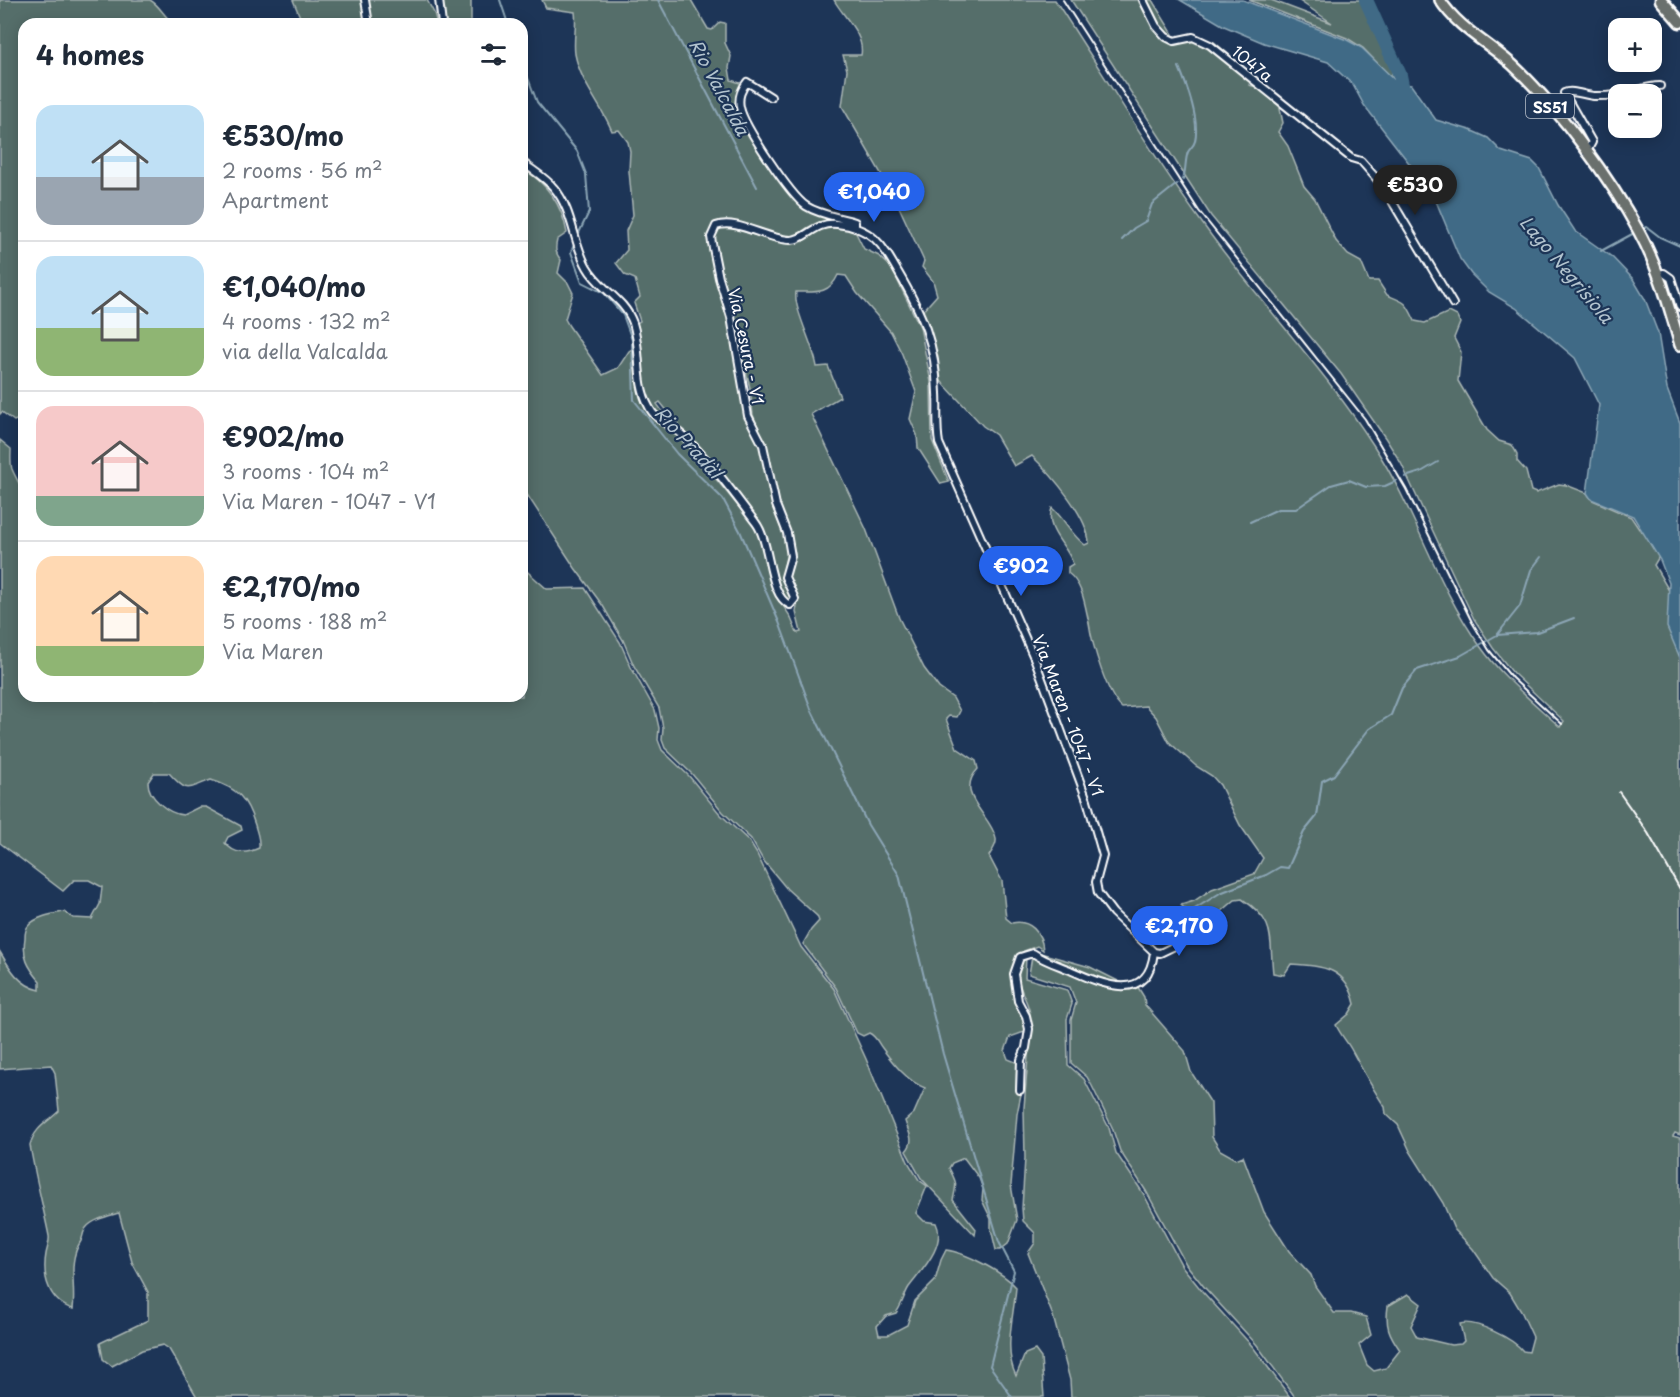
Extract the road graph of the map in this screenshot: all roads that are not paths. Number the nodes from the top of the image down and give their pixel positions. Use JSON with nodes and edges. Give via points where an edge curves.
{"nodes":[{"id":1,"x":365,"y":0,"type":"edge"},
{"id":2,"x":439,"y":0,"type":"edge"},
{"id":3,"x":1143,"y":0,"type":"edge"},
{"id":4,"x":1440,"y":0,"type":"edge"},
{"id":5,"x":1661,"y":0,"type":"edge"},
{"id":6,"x":368,"y":18,"type":"edge"},
{"id":7,"x":441,"y":18,"type":"edge"},
{"id":8,"x":1680,"y":22,"type":"edge"},
{"id":9,"x":1608,"y":96,"type":"edge"},
{"id":10,"x":771,"y":97,"type":"dead end"},
{"id":11,"x":1586,"y":153,"type":"junction"},
{"id":12,"x":528,"y":167,"type":"edge"},
{"id":13,"x":855,"y":228,"type":"junction"},
{"id":14,"x":1454,"y":304,"type":"dead end"},
{"id":15,"x":1676,"y":309,"type":"edge"},
{"id":16,"x":1680,"y":345,"type":"edge"},
{"id":17,"x":1188,"y":936,"type":"dead end"},
{"id":18,"x":1154,"y":952,"type":"junction"},
{"id":19,"x":1020,"y":1090,"type":"dead end"}],
"edges":[{"from":1,"to":6,"type":"street"},
{"from":2,"to":7,"type":"street"},
{"from":3,"to":14,"type":"street","name":"1047a","via":[[1166,37],[1174,41],[1193,37],[1210,45],[1351,158],[1361,160],[1383,186]]},
{"from":4,"to":11,"type":"main road","number":"SS51","via":[[1457,21],[1518,70]]},
{"from":5,"to":8,"type":"highway"},
{"from":9,"to":11,"type":"street","via":[[1564,93],[1592,142]]},
{"from":10,"to":13,"type":"street","via":[[747,82],[740,92],[740,107],[752,135],[797,199],[812,209],[855,222]]},
{"from":11,"to":15,"type":"main road","number":"SS51","via":[[1639,230]]},
{"from":12,"to":13,"type":"street","name":"Via Cesura - V1","via":[[554,187],[587,267],[625,307],[633,323],[647,405],[657,418],[695,448],[759,526],[777,591],[790,605],[795,600],[785,577],[791,550],[776,506],[763,445],[748,416],[731,317],[711,237],[716,226],[727,224],[790,240],[825,224]]},
{"from":13,"to":18,"type":"street","name":"Via Maren - 1047 - V1","via":[[881,242],[923,315],[937,391],[939,443],[1035,660],[1087,800],[1103,856],[1096,882],[1098,893]]},
{"from":15,"to":16,"type":"main road","number":"SS51"},
{"from":17,"to":18,"type":"street","via":[[1160,953]]},
{"from":18,"to":19,"type":"street","via":[[1146,975],[1136,984],[1121,987],[1110,987],[1033,953],[1024,954],[1014,974],[1018,1001],[1029,1029]]}]}
